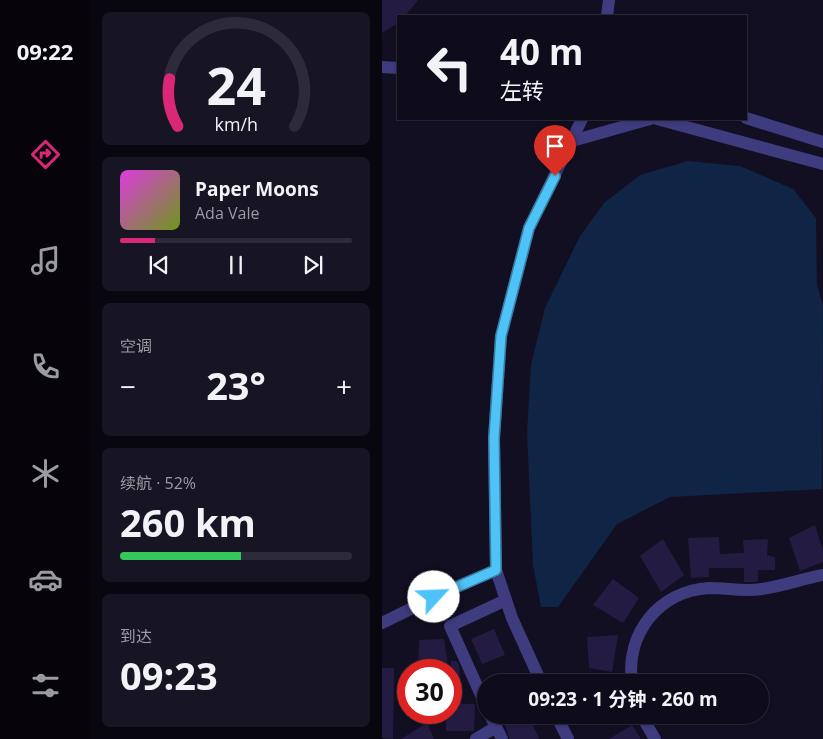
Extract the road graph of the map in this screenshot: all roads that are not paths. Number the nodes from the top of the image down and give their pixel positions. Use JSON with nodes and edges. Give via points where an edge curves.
{"nodes":[{"id":1,"x":609,"y":0,"type":"edge"},
{"id":2,"x":608,"y":15,"type":"edge"},
{"id":3,"x":382,"y":67,"type":"edge"},
{"id":4,"x":397,"y":68,"type":"edge"},
{"id":5,"x":747,"y":118,"type":"edge"},
{"id":6,"x":582,"y":120,"type":"edge"},
{"id":7,"x":646,"y":120,"type":"edge"},
{"id":8,"x":662,"y":120,"type":"edge"},
{"id":9,"x":572,"y":141,"type":"junction"},
{"id":10,"x":822,"y":142,"type":"edge"},
{"id":11,"x":822,"y":164,"type":"edge"},
{"id":12,"x":496,"y":570,"type":"junction"},
{"id":13,"x":822,"y":576,"type":"edge"},
{"id":14,"x":506,"y":600,"type":"junction"},
{"id":15,"x":382,"y":623,"type":"edge"},
{"id":16,"x":538,"y":674,"type":"edge"},
{"id":17,"x":630,"y":674,"type":"edge"},
{"id":18,"x":477,"y":686,"type":"edge"},
{"id":19,"x":560,"y":724,"type":"edge"},
{"id":20,"x":646,"y":724,"type":"edge"},
{"id":21,"x":499,"y":733,"type":"edge"},
{"id":22,"x":476,"y":739,"type":"edge"},
{"id":23,"x":568,"y":739,"type":"edge"},
{"id":24,"x":655,"y":739,"type":"edge"}],
"edges":[{"from":1,"to":2,"type":"street"},
{"from":3,"to":4,"type":"street"},
{"from":5,"to":10,"type":"street"},
{"from":6,"to":9,"type":"street"},
{"from":7,"to":9,"type":"street"},
{"from":8,"to":11,"type":"street"},
{"from":9,"to":12,"type":"street","via":[[529,228],[501,336],[494,438]]},
{"from":12,"to":14,"type":"street"},
{"from":12,"to":15,"type":"street"},
{"from":13,"to":17,"type":"street","via":[[763,589],[708,588],[674,596],[644,622],[635,641],[629,666]]},
{"from":14,"to":16,"type":"street"},
{"from":14,"to":18,"type":"street","via":[[450,626]]},
{"from":19,"to":23,"type":"street"},
{"from":20,"to":24,"type":"street"},
{"from":21,"to":22,"type":"street"}]}
